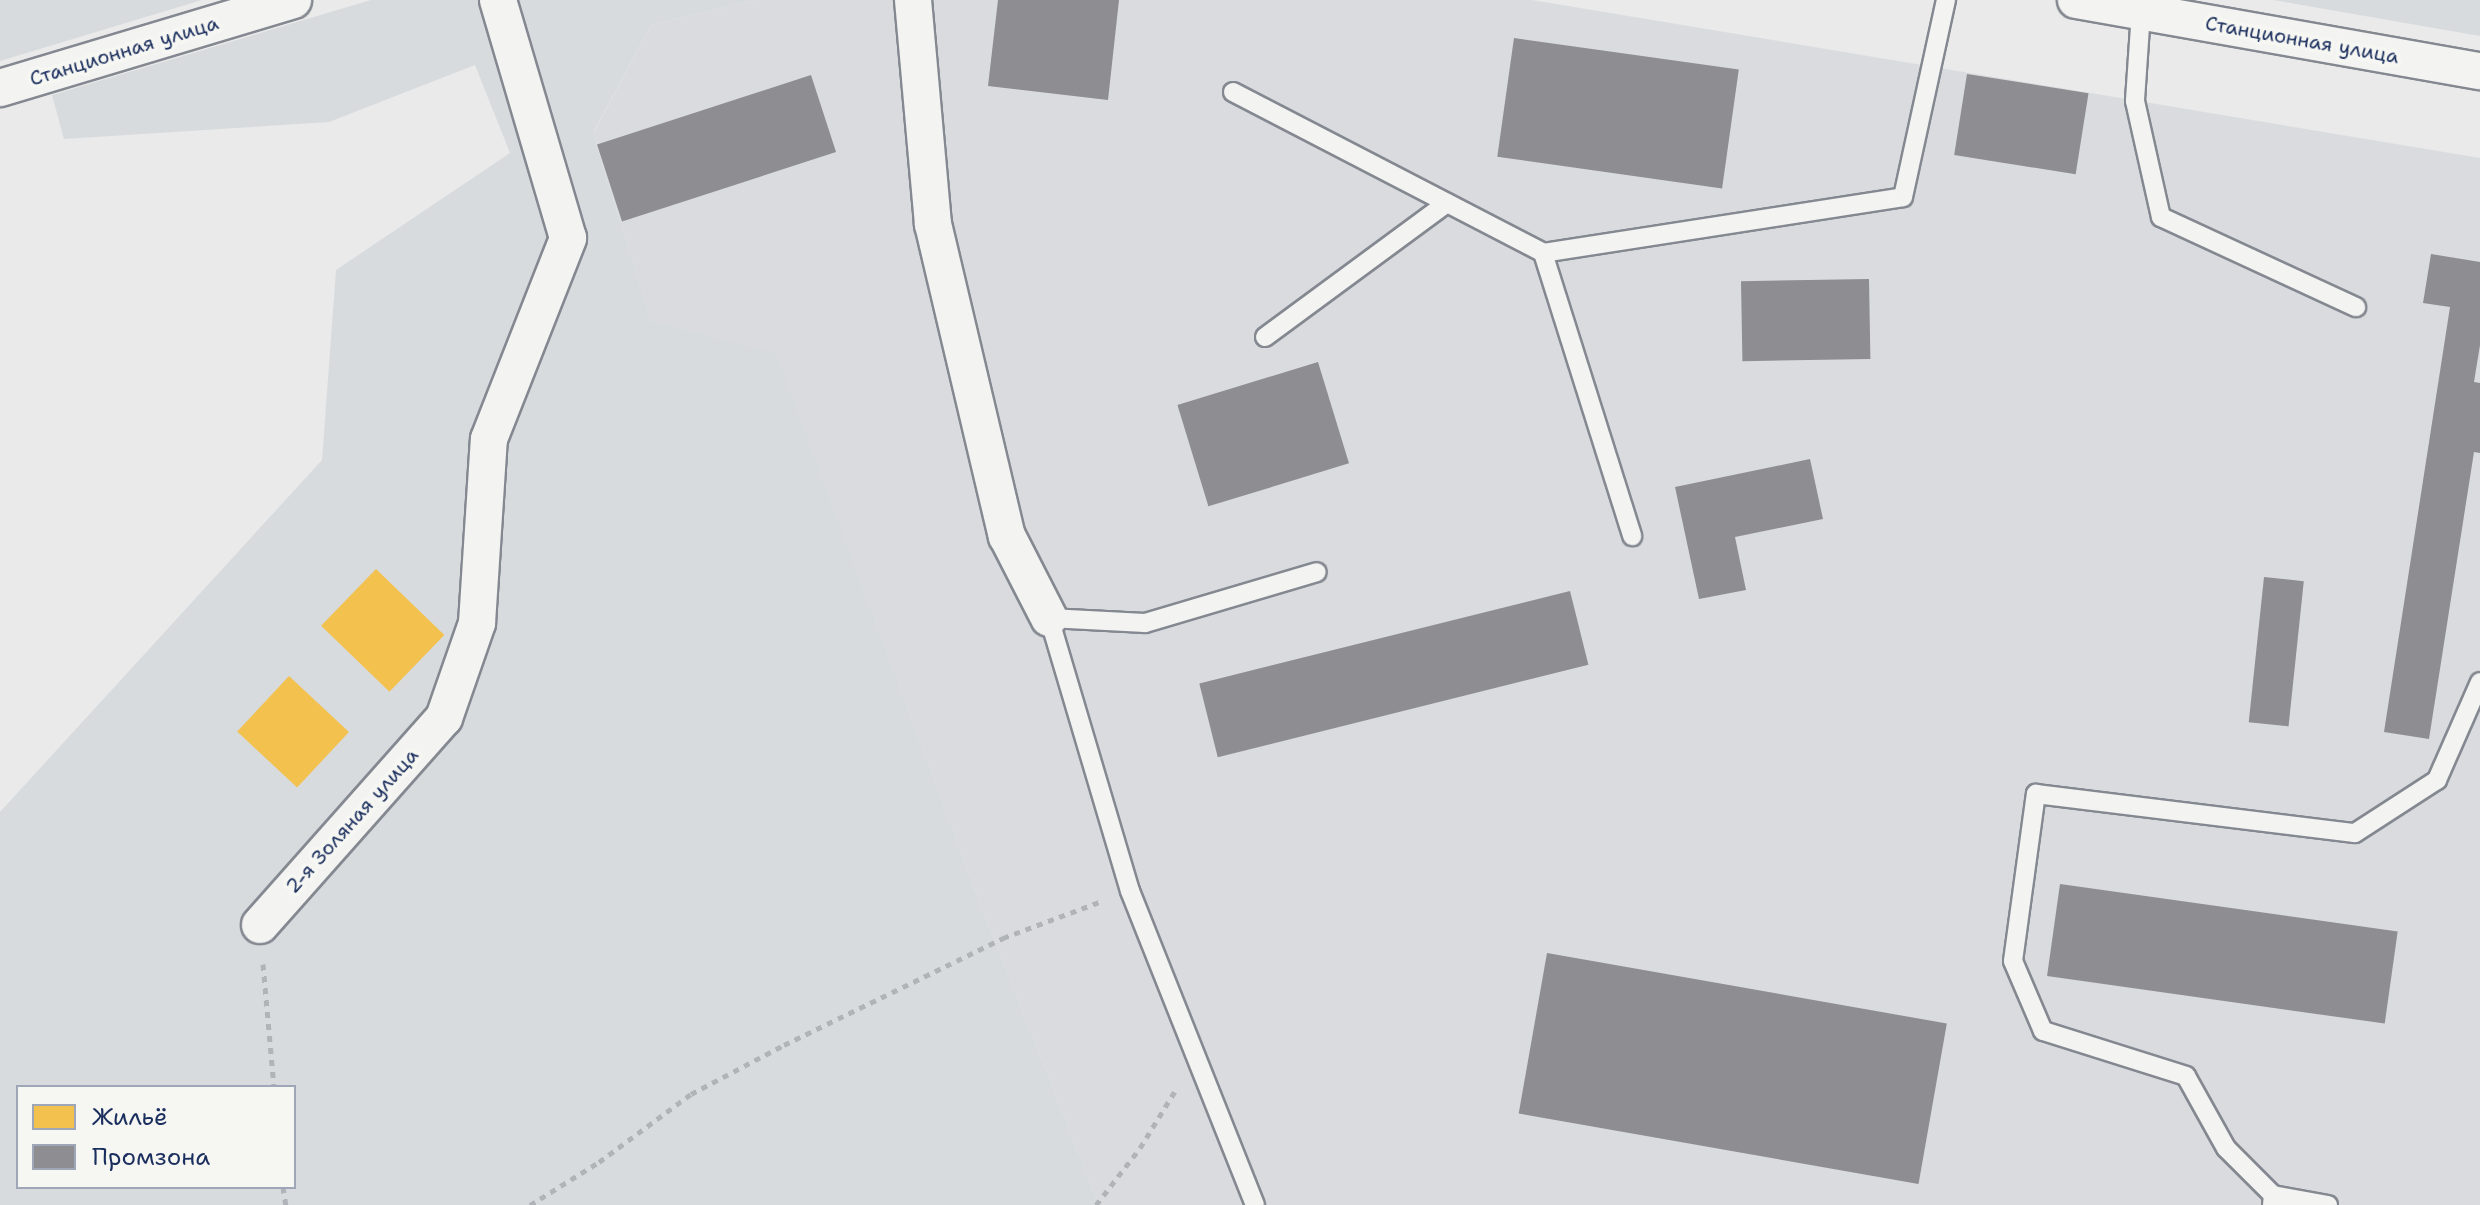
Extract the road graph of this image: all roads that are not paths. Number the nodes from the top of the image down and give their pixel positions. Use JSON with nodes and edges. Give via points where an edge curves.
{"nodes":[{"id":1,"x":293,"y":0,"type":"edge"},
{"id":2,"x":498,"y":0,"type":"edge"},
{"id":3,"x":913,"y":0,"type":"edge"},
{"id":4,"x":1946,"y":0,"type":"edge"},
{"id":5,"x":2076,"y":0,"type":"edge"},
{"id":6,"x":2141,"y":12,"type":"junction"},
{"id":7,"x":2480,"y":71,"type":"edge"},
{"id":8,"x":0,"y":88,"type":"edge"},
{"id":9,"x":1233,"y":92,"type":"dead end"},
{"id":10,"x":1447,"y":203,"type":"junction"},
{"id":11,"x":1543,"y":253,"type":"junction"},
{"id":12,"x":2356,"y":307,"type":"dead end"},
{"id":13,"x":1265,"y":337,"type":"dead end"},
{"id":14,"x":1632,"y":536,"type":"dead end"},
{"id":15,"x":1317,"y":572,"type":"dead end"},
{"id":16,"x":1049,"y":618,"type":"junction"},
{"id":17,"x":2480,"y":682,"type":"edge"},
{"id":18,"x":260,"y":925,"type":"road end"},
{"id":19,"x":2272,"y":1200,"type":"edge"},
{"id":20,"x":1255,"y":1205,"type":"edge"},
{"id":21,"x":2328,"y":1205,"type":"edge"}],
"edges":[{"from":1,"to":8,"type":"street","name":"Станционная улица"},
{"from":2,"to":18,"type":"street","name":"2-я Золяная улица","via":[[568,238],[489,439],[477,623],[444,718]]},
{"from":3,"to":16,"type":"street","via":[[933,224],[1007,536]]},
{"from":4,"to":11,"type":"lane","via":[[1903,197]]},
{"from":5,"to":6,"type":"street","name":"Станционная улица"},
{"from":6,"to":7,"type":"street","name":"Станционная улица"},
{"from":6,"to":12,"type":"lane","via":[[2135,101],[2161,217]]},
{"from":9,"to":10,"type":"lane"},
{"from":10,"to":11,"type":"lane"},
{"from":10,"to":13,"type":"lane"},
{"from":11,"to":14,"type":"lane"},
{"from":15,"to":16,"type":"lane","via":[[1145,623]]},
{"from":16,"to":20,"type":"lane","via":[[1130,891]]},
{"from":17,"to":19,"type":"lane","via":[[2437,780],[2355,833],[2036,794],[2013,961],[2043,1031],[2186,1076],[2226,1148]]},
{"from":19,"to":21,"type":"lane"}]}
